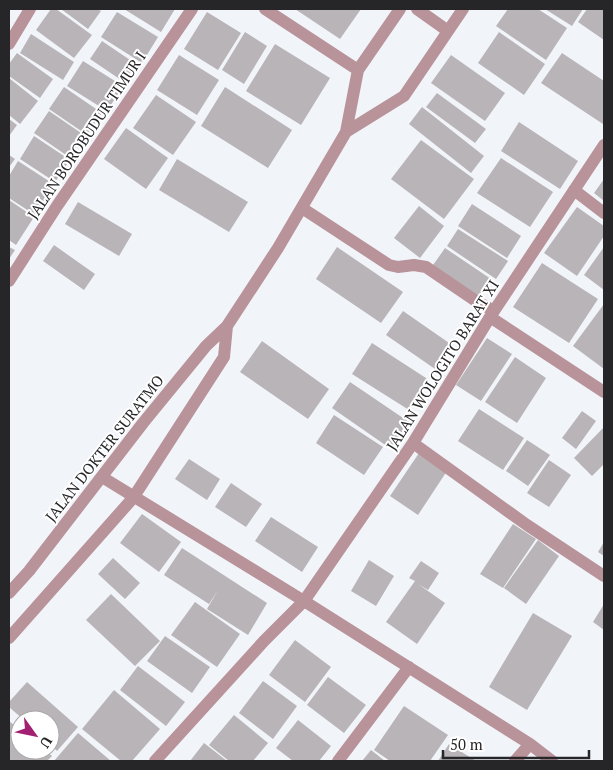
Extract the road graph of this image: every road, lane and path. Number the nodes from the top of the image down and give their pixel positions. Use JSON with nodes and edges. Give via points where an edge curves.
{"nodes":[{"id":1,"x":30,"y":9,"type":"edge"},
{"id":2,"x":192,"y":9,"type":"edge"},
{"id":3,"x":265,"y":9,"type":"edge"},
{"id":4,"x":400,"y":9,"type":"edge"},
{"id":5,"x":416,"y":9,"type":"edge"},
{"id":6,"x":463,"y":9,"type":"edge"},
{"id":7,"x":448,"y":30,"type":"junction"},
{"id":8,"x":9,"y":44,"type":"edge"},
{"id":9,"x":358,"y":70,"type":"junction"},
{"id":10,"x":346,"y":132,"type":"junction"},
{"id":11,"x":604,"y":145,"type":"edge"},
{"id":12,"x":574,"y":190,"type":"junction"},
{"id":13,"x":302,"y":208,"type":"junction"},
{"id":14,"x":604,"y":213,"type":"edge"},
{"id":15,"x":9,"y":281,"type":"edge"},
{"id":16,"x":492,"y":314,"type":"junction"},
{"id":17,"x":227,"y":326,"type":"junction"},
{"id":18,"x":604,"y":392,"type":"edge"},
{"id":19,"x":413,"y":443,"type":"junction"},
{"id":20,"x":102,"y":477,"type":"junction"},
{"id":21,"x":133,"y":498,"type":"junction"},
{"id":22,"x":604,"y":576,"type":"edge"},
{"id":23,"x":9,"y":593,"type":"edge"},
{"id":24,"x":304,"y":601,"type":"junction"},
{"id":25,"x":9,"y":638,"type":"edge"},
{"id":26,"x":409,"y":667,"type":"junction"},
{"id":27,"x":530,"y":744,"type":"junction"},
{"id":28,"x":155,"y":761,"type":"edge"},
{"id":29,"x":338,"y":761,"type":"edge"},
{"id":30,"x":515,"y":761,"type":"edge"},
{"id":31,"x":552,"y":761,"type":"edge"}],
"edges":[{"from":1,"to":8,"type":"street"},
{"from":2,"to":15,"type":"street","name":"JALAN BOROBUDUR TIMUR I"},
{"from":3,"to":9,"type":"street"},
{"from":4,"to":9,"type":"street","name":"JALAN DOKTER SURATMO"},
{"from":5,"to":7,"type":"street"},
{"from":6,"to":7,"type":"street","name":"JALAN DOKTER SURATMO"},
{"from":7,"to":10,"type":"street","name":"JALAN DOKTER SURATMO","via":[[404,96]]},
{"from":9,"to":10,"type":"street","name":"JALAN DOKTER SURATMO"},
{"from":10,"to":13,"type":"street","name":"JALAN DOKTER SURATMO"},
{"from":11,"to":12,"type":"street","name":"JALAN WOLOGITO BARAT XI"},
{"from":12,"to":14,"type":"street"},
{"from":12,"to":16,"type":"street","name":"JALAN WOLOGITO BARAT XI"},
{"from":13,"to":16,"type":"street","via":[[389,264],[398,267],[426,266]]},
{"from":13,"to":17,"type":"street","name":"JALAN DOKTER SURATMO"},
{"from":16,"to":18,"type":"street"},
{"from":16,"to":19,"type":"street","name":"JALAN WOLOGITO BARAT XI"},
{"from":17,"to":20,"type":"street","name":"JALAN DOKTER SURATMO","via":[[193,361]]},
{"from":17,"to":21,"type":"street","name":"JALAN DOKTER SURATMO","via":[[224,357]]},
{"from":19,"to":22,"type":"street"},
{"from":19,"to":24,"type":"street","name":"JALAN WOLOGITO BARAT XI"},
{"from":20,"to":21,"type":"street"},
{"from":20,"to":23,"type":"street","name":"JALAN DOKTER SURATMO"},
{"from":21,"to":24,"type":"street"},
{"from":21,"to":25,"type":"street","name":"JALAN DOKTER SURATMO"},
{"from":24,"to":26,"type":"street"},
{"from":24,"to":28,"type":"street","name":"JALAN WOLOGITO BARAT XI"},
{"from":26,"to":27,"type":"street"},
{"from":26,"to":29,"type":"street"},
{"from":27,"to":30,"type":"street"},
{"from":27,"to":31,"type":"street"}]}
